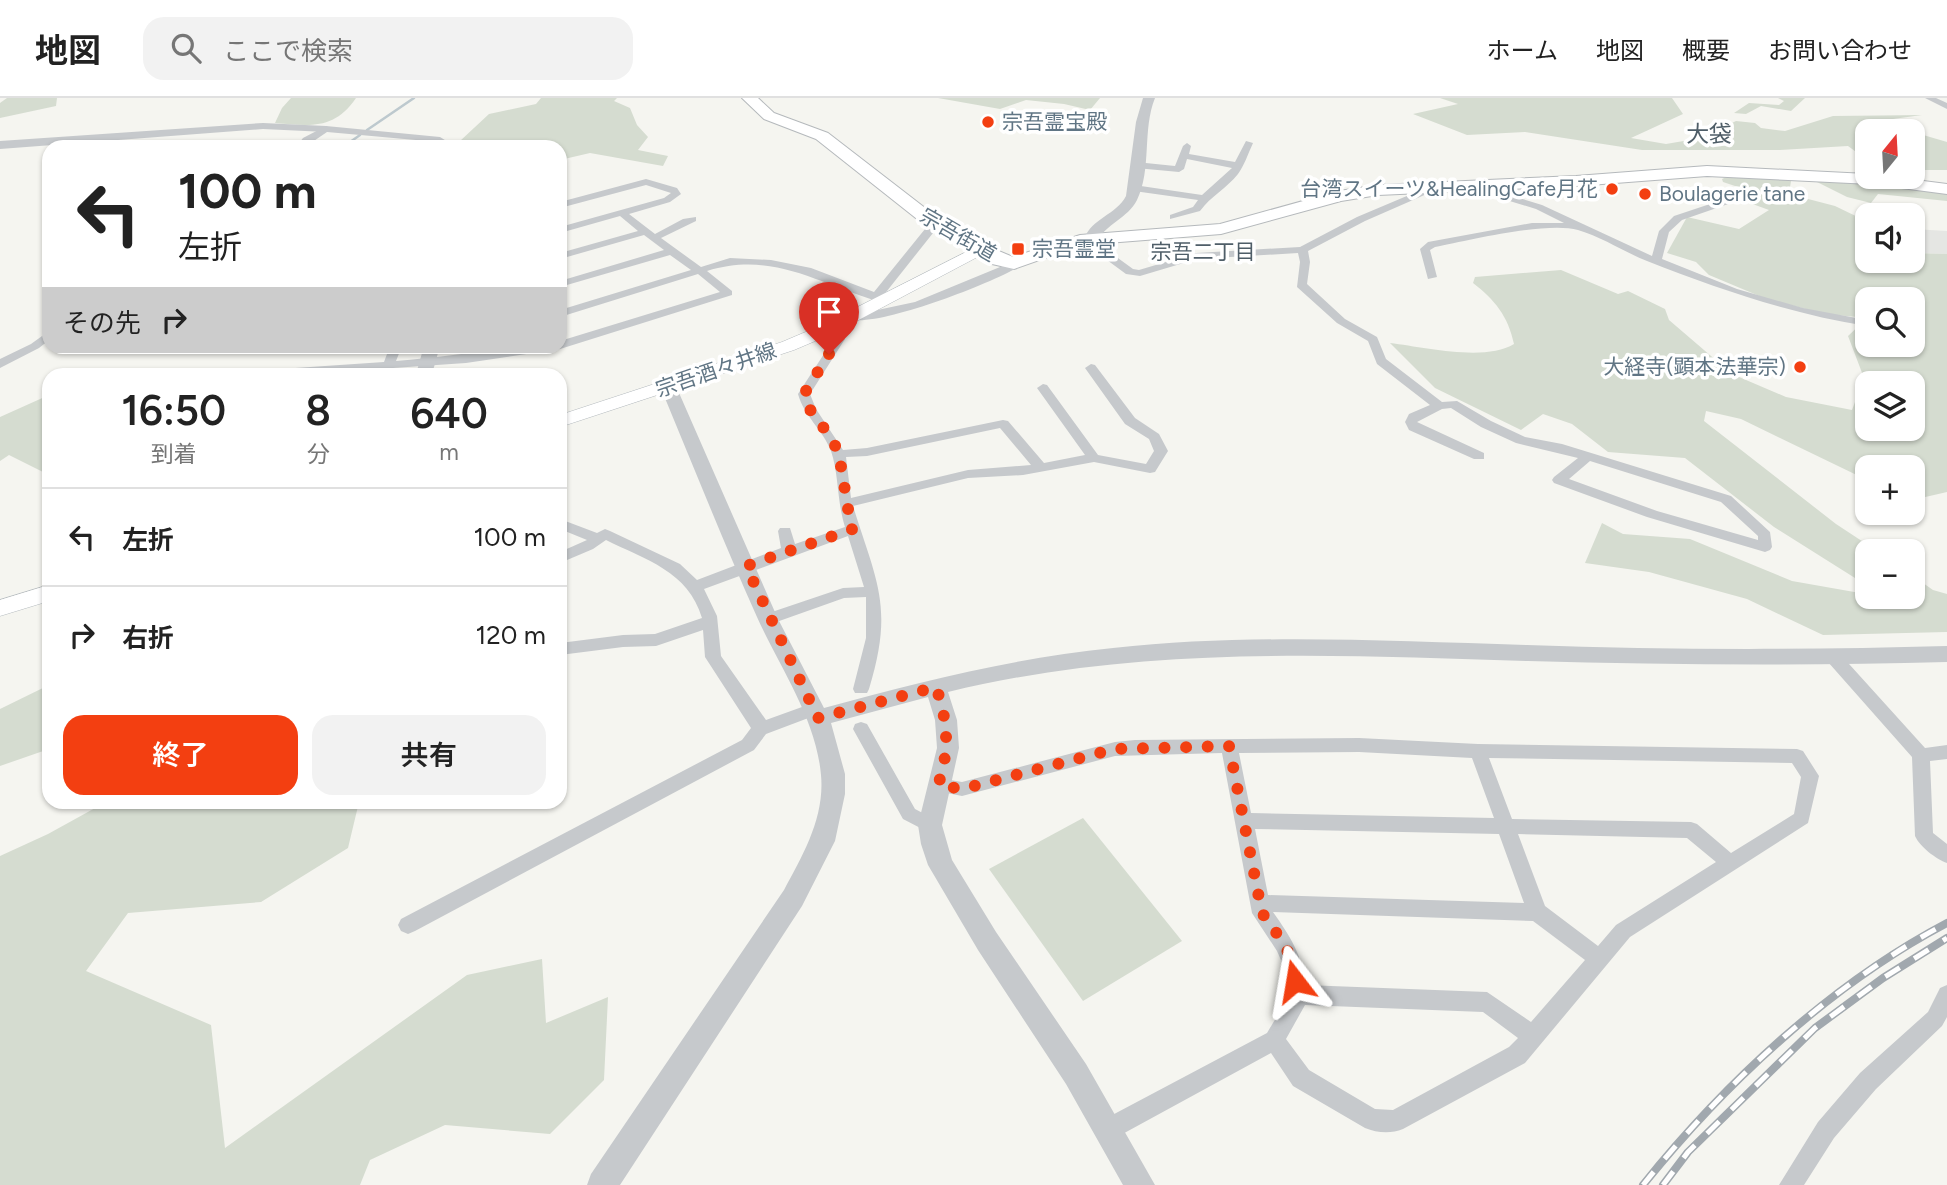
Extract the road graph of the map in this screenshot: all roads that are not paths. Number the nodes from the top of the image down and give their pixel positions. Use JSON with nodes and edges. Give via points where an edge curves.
{"nodes":[{"id":1,"x":749,"y":98,"type":"edge"},
{"id":2,"x":1149,"y":98,"type":"edge"},
{"id":3,"x":1929,"y":98,"type":"edge"},
{"id":4,"x":1947,"y":106,"type":"edge"},
{"id":5,"x":326,"y":129,"type":"junction"},
{"id":6,"x":69,"y":140,"type":"edge"},
{"id":7,"x":306,"y":140,"type":"edge"},
{"id":8,"x":440,"y":140,"type":"edge"},
{"id":9,"x":42,"y":142,"type":"edge"},
{"id":10,"x":1250,"y":144,"type":"dead end"},
{"id":11,"x":0,"y":145,"type":"edge"},
{"id":12,"x":1136,"y":165,"type":"junction"},
{"id":13,"x":1239,"y":166,"type":"junction"},
{"id":14,"x":1470,"y":186,"type":"junction"},
{"id":15,"x":1134,"y":188,"type":"junction"},
{"id":16,"x":1425,"y":188,"type":"junction"},
{"id":17,"x":1947,"y":189,"type":"edge"},
{"id":18,"x":1204,"y":198,"type":"junction"},
{"id":19,"x":1731,"y":200,"type":"dead end"},
{"id":20,"x":567,"y":203,"type":"edge"},
{"id":21,"x":622,"y":213,"type":"junction"},
{"id":22,"x":1174,"y":217,"type":"dead end"},
{"id":23,"x":692,"y":219,"type":"dead end"},
{"id":24,"x":939,"y":225,"type":"junction"},
{"id":25,"x":1580,"y":226,"type":"junction"},
{"id":26,"x":567,"y":228,"type":"edge"},
{"id":27,"x":647,"y":235,"type":"junction"},
{"id":28,"x":1091,"y":239,"type":"junction"},
{"id":29,"x":980,"y":250,"type":"junction"},
{"id":30,"x":1302,"y":250,"type":"junction"},
{"id":31,"x":671,"y":251,"type":"junction"},
{"id":32,"x":567,"y":254,"type":"edge"},
{"id":33,"x":1656,"y":261,"type":"junction"},
{"id":34,"x":1021,"y":262,"type":"junction"},
{"id":35,"x":702,"y":270,"type":"junction"},
{"id":36,"x":1432,"y":277,"type":"dead end"},
{"id":37,"x":567,"y":282,"type":"edge"},
{"id":38,"x":880,"y":298,"type":"junction"},
{"id":39,"x":567,"y":312,"type":"edge"},
{"id":40,"x":854,"y":318,"type":"junction"},
{"id":41,"x":1855,"y":321,"type":"edge"},
{"id":42,"x":828,"y":329,"type":"junction"},
{"id":43,"x":42,"y":340,"type":"edge"},
{"id":44,"x":567,"y":343,"type":"edge"},
{"id":45,"x":468,"y":354,"type":"edge"},
{"id":46,"x":500,"y":354,"type":"edge"},
{"id":47,"x":466,"y":359,"type":"junction"},
{"id":48,"x":0,"y":364,"type":"edge"},
{"id":49,"x":429,"y":368,"type":"edge"},
{"id":50,"x":1091,"y":368,"type":"dead end"},
{"id":51,"x":668,"y":386,"type":"junction"},
{"id":52,"x":1043,"y":388,"type":"dead end"},
{"id":53,"x":1439,"y":406,"type":"junction"},
{"id":54,"x":567,"y":419,"type":"edge"},
{"id":55,"x":838,"y":454,"type":"junction"},
{"id":56,"x":1479,"y":456,"type":"dead end"},
{"id":57,"x":1587,"y":457,"type":"junction"},
{"id":58,"x":1094,"y":458,"type":"junction"},
{"id":59,"x":1040,"y":467,"type":"junction"},
{"id":60,"x":845,"y":504,"type":"junction"},
{"id":61,"x":567,"y":527,"type":"edge"},
{"id":62,"x":853,"y":529,"type":"junction"},
{"id":63,"x":785,"y":531,"type":"dead end"},
{"id":64,"x":598,"y":539,"type":"junction"},
{"id":65,"x":789,"y":551,"type":"junction"},
{"id":66,"x":567,"y":554,"type":"edge"},
{"id":67,"x":746,"y":567,"type":"junction"},
{"id":68,"x":695,"y":586,"type":"junction"},
{"id":69,"x":872,"y":592,"type":"junction"},
{"id":70,"x":42,"y":595,"type":"edge"},
{"id":71,"x":0,"y":608,"type":"edge"},
{"id":72,"x":768,"y":619,"type":"junction"},
{"id":73,"x":708,"y":622,"type":"junction"},
{"id":74,"x":567,"y":648,"type":"edge"},
{"id":75,"x":1947,"y":653,"type":"edge"},
{"id":76,"x":1834,"y":659,"type":"junction"},
{"id":77,"x":936,"y":687,"type":"junction"},
{"id":78,"x":861,"y":689,"type":"dead end"},
{"id":79,"x":816,"y":714,"type":"junction"},
{"id":80,"x":760,"y":729,"type":"junction"},
{"id":81,"x":861,"y":729,"type":"dead end"},
{"id":82,"x":1229,"y":746,"type":"junction"},
{"id":83,"x":1478,"y":751,"type":"junction"},
{"id":84,"x":1947,"y":752,"type":"edge"},
{"id":85,"x":1921,"y":755,"type":"junction"},
{"id":86,"x":938,"y":785,"type":"junction"},
{"id":87,"x":1244,"y":821,"type":"junction"},
{"id":88,"x":930,"y":825,"type":"junction"},
{"id":89,"x":1506,"y":826,"type":"junction"},
{"id":90,"x":1947,"y":855,"type":"edge"},
{"id":91,"x":1730,"y":863,"type":"junction"},
{"id":92,"x":1260,"y":903,"type":"junction"},
{"id":93,"x":1537,"y":912,"type":"junction"},
{"id":94,"x":408,"y":925,"type":"dead end"},
{"id":95,"x":1599,"y":960,"type":"junction"},
{"id":96,"x":1296,"y":995,"type":"junction"},
{"id":97,"x":1947,"y":995,"type":"edge"},
{"id":98,"x":1533,"y":1036,"type":"junction"},
{"id":99,"x":1274,"y":1040,"type":"junction"},
{"id":100,"x":1109,"y":1129,"type":"junction"},
{"id":101,"x":602,"y":1185,"type":"edge"},
{"id":102,"x":1140,"y":1185,"type":"edge"},
{"id":103,"x":1791,"y":1185,"type":"edge"}],
"edges":[{"from":1,"to":24,"type":"highway","name":"宗吾街道","via":[[769,116],[822,136]]},
{"from":2,"to":12,"type":"street","via":[[1141,120]]},
{"from":3,"to":4,"type":"street"},
{"from":5,"to":6,"type":"street","via":[[263,126]]},
{"from":5,"to":7,"type":"street"},
{"from":5,"to":8,"type":"street"},
{"from":9,"to":11,"type":"street"},
{"from":10,"to":13,"type":"street"},
{"from":12,"to":13,"type":"street","via":[[1179,169],[1185,151]]},
{"from":12,"to":15,"type":"street"},
{"from":13,"to":18,"type":"street"},
{"from":14,"to":16,"type":"highway","name":"宗吾街道"},
{"from":14,"to":17,"type":"highway","name":"宗吾街道","via":[[1707,171],[1871,179]]},
{"from":14,"to":25,"type":"street","via":[[1539,207]]},
{"from":15,"to":18,"type":"street"},
{"from":15,"to":28,"type":"street","via":[[1126,207],[1095,229]]},
{"from":16,"to":28,"type":"highway","name":"宗吾街道","via":[[1357,192],[1221,229]]},
{"from":16,"to":30,"type":"street"},
{"from":18,"to":22,"type":"street","via":[[1197,209]]},
{"from":19,"to":33,"type":"street","via":[[1678,218],[1664,231]]},
{"from":20,"to":21,"type":"street","via":[[646,182],[676,194]]},
{"from":21,"to":26,"type":"street"},
{"from":21,"to":27,"type":"street"},
{"from":23,"to":27,"type":"street","via":[[671,232]]},
{"from":24,"to":29,"type":"highway","name":"宗吾街道"},
{"from":24,"to":38,"type":"street","via":[[929,231]]},
{"from":25,"to":33,"type":"street"},
{"from":25,"to":36,"type":"street","via":[[1532,226],[1432,244],[1426,250]]},
{"from":27,"to":31,"type":"street"},
{"from":27,"to":32,"type":"street"},
{"from":28,"to":30,"type":"street","via":[[1130,272],[1140,273],[1196,256]]},
{"from":28,"to":34,"type":"highway","name":"宗吾街道"},
{"from":29,"to":34,"type":"highway","name":"宗吾街道","via":[[1006,262]]},
{"from":29,"to":38,"type":"main road","name":"宗吾酒々井線"},
{"from":30,"to":53,"type":"street","via":[[1301,285],[1308,293],[1341,321],[1373,339],[1381,361]]},
{"from":31,"to":35,"type":"street"},
{"from":31,"to":37,"type":"street"},
{"from":33,"to":41,"type":"street","via":[[1765,301]]},
{"from":34,"to":40,"type":"street","via":[[926,304]]},
{"from":35,"to":38,"type":"street","via":[[730,261],[771,263],[807,270]]},
{"from":35,"to":39,"type":"street"},
{"from":35,"to":44,"type":"street","via":[[728,293]]},
{"from":38,"to":40,"type":"main road","name":"宗吾酒々井線"},
{"from":40,"to":42,"type":"main road","name":"宗吾酒々井線"},
{"from":42,"to":51,"type":"main road","name":"宗吾酒々井線"},
{"from":42,"to":55,"type":"street","via":[[839,339],[804,394],[809,410],[824,425]]},
{"from":43,"to":48,"type":"street"},
{"from":45,"to":47,"type":"street"},
{"from":46,"to":47,"type":"street"},
{"from":47,"to":49,"type":"street"},
{"from":50,"to":58,"type":"street","via":[[1130,421],[1154,437],[1161,451],[1150,469]]},
{"from":51,"to":54,"type":"main road","name":"宗吾酒々井線"},
{"from":51,"to":67,"type":"street"},
{"from":52,"to":58,"type":"street"},
{"from":53,"to":56,"type":"street","via":[[1413,416],[1414,428]]},
{"from":53,"to":57,"type":"street","via":[[1453,404],[1521,439]]},
{"from":55,"to":59,"type":"street","via":[[1003,425]]},
{"from":55,"to":60,"type":"street"},
{"from":57,"to":57,"type":"street","via":[[1727,499],[1765,535],[1765,547],[1559,481]]},
{"from":58,"to":59,"type":"street"},
{"from":59,"to":60,"type":"street","via":[[968,474]]},
{"from":60,"to":62,"type":"street"},
{"from":61,"to":64,"type":"street"},
{"from":62,"to":65,"type":"street"},
{"from":62,"to":69,"type":"street"},
{"from":63,"to":65,"type":"street"},
{"from":64,"to":66,"type":"street"},
{"from":64,"to":68,"type":"street","via":[[605,534],[627,544],[675,568]]},
{"from":65,"to":67,"type":"street"},
{"from":67,"to":68,"type":"street"},
{"from":67,"to":72,"type":"street"},
{"from":68,"to":73,"type":"street"},
{"from":69,"to":72,"type":"street","via":[[843,593]]},
{"from":69,"to":78,"type":"street","via":[[876,620]]},
{"from":70,"to":71,"type":"main road"},
{"from":72,"to":79,"type":"street"},
{"from":73,"to":74,"type":"street","via":[[656,640]]},
{"from":73,"to":80,"type":"street","via":[[713,657]]},
{"from":75,"to":76,"type":"street"},
{"from":76,"to":77,"type":"street","via":[[1225,647],[1082,659]]},
{"from":76,"to":85,"type":"street"},
{"from":77,"to":79,"type":"street"},
{"from":77,"to":86,"type":"street","via":[[948,748]]},
{"from":79,"to":80,"type":"street"},
{"from":79,"to":101,"type":"street","via":[[833,774],[823,841],[793,898]]},
{"from":80,"to":94,"type":"street","via":[[748,745]]},
{"from":81,"to":88,"type":"street","via":[[909,814]]},
{"from":82,"to":83,"type":"street","via":[[1359,745]]},
{"from":82,"to":86,"type":"street","via":[[1115,749],[962,789]]},
{"from":82,"to":87,"type":"street"},
{"from":83,"to":89,"type":"street"},
{"from":83,"to":91,"type":"street","via":[[1797,756],[1810,776],[1802,818]]},
{"from":84,"to":85,"type":"street"},
{"from":85,"to":90,"type":"street","via":[[1924,836]]},
{"from":86,"to":88,"type":"street"},
{"from":87,"to":89,"type":"street"},
{"from":87,"to":92,"type":"street"},
{"from":88,"to":100,"type":"street","via":[[942,865]]},
{"from":89,"to":91,"type":"street","via":[[1691,830]]},
{"from":89,"to":93,"type":"street"},
{"from":91,"to":95,"type":"street","via":[[1623,931]]},
{"from":92,"to":93,"type":"street"},
{"from":92,"to":96,"type":"street","via":[[1294,967]]},
{"from":93,"to":95,"type":"street"},
{"from":95,"to":98,"type":"street"},
{"from":96,"to":98,"type":"street","via":[[1487,1002]]},
{"from":96,"to":99,"type":"street","via":[[1296,1003]]},
{"from":97,"to":103,"type":"street","via":[[1935,1019],[1868,1081],[1826,1130]]},
{"from":98,"to":99,"type":"street","via":[[1517,1055],[1395,1121],[1373,1120],[1301,1078]]},
{"from":99,"to":100,"type":"street"},
{"from":100,"to":102,"type":"street"}]}
